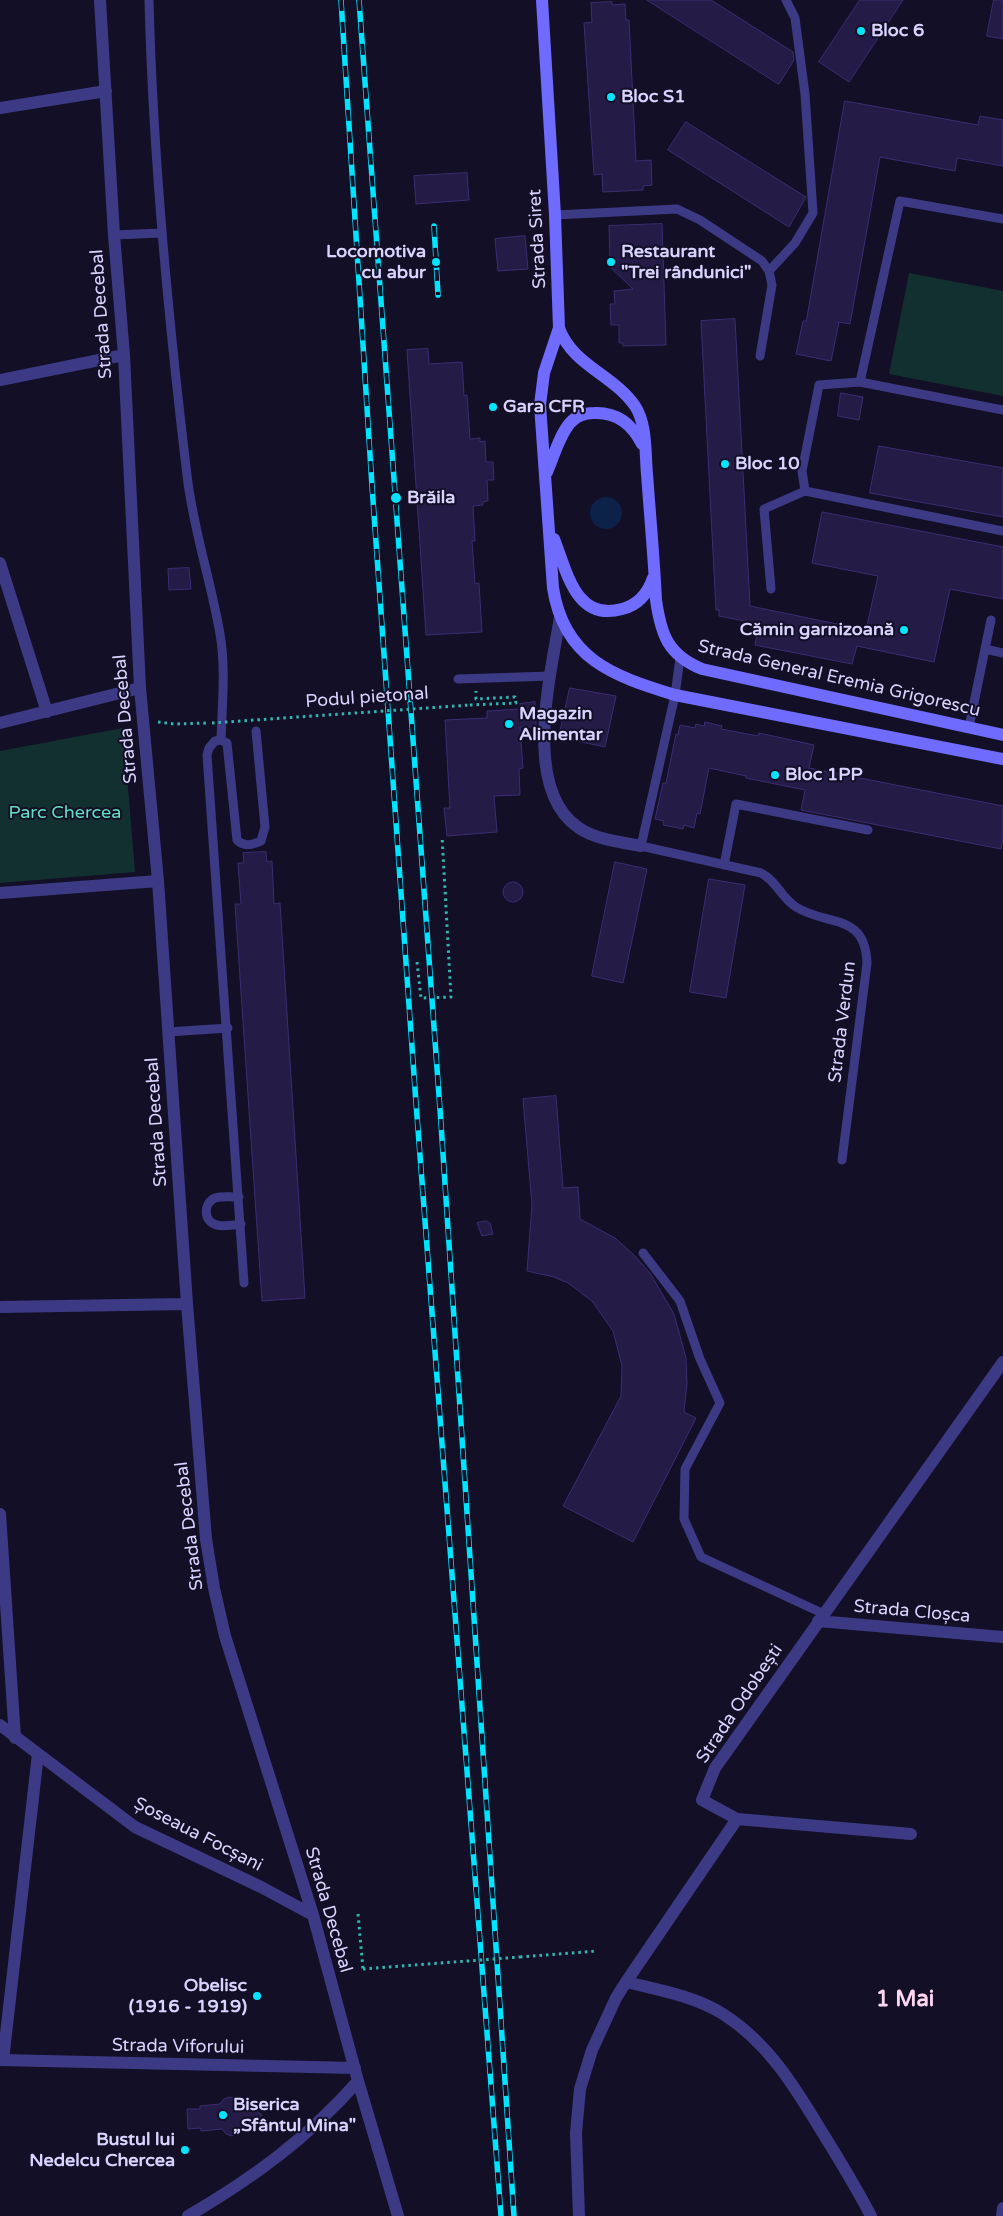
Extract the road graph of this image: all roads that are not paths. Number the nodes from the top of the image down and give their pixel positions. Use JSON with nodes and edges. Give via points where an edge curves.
{"nodes":[{"id":1,"x":100,"y":0,"type":"edge"},
{"id":2,"x":148,"y":0,"type":"edge"},
{"id":3,"x":542,"y":0,"type":"edge"},
{"id":4,"x":786,"y":0,"type":"edge"},
{"id":5,"x":106,"y":91,"type":"junction"},
{"id":6,"x":0,"y":108,"type":"edge"},
{"id":7,"x":555,"y":215,"type":"junction"},
{"id":8,"x":1003,"y":219,"type":"edge"},
{"id":9,"x":161,"y":233,"type":"junction"},
{"id":10,"x":114,"y":235,"type":"junction"},
{"id":11,"x":769,"y":271,"type":"junction"},
{"id":12,"x":559,"y":328,"type":"junction"},
{"id":13,"x":124,"y":355,"type":"junction"},
{"id":14,"x":760,"y":356,"type":"dead end"},
{"id":15,"x":0,"y":380,"type":"edge"},
{"id":16,"x":860,"y":382,"type":"junction"},
{"id":17,"x":1003,"y":410,"type":"edge"},
{"id":18,"x":644,"y":448,"type":"junction"},
{"id":19,"x":546,"y":474,"type":"junction"},
{"id":20,"x":805,"y":491,"type":"junction"},
{"id":21,"x":550,"y":527,"type":"junction"},
{"id":22,"x":1003,"y":531,"type":"edge"},
{"id":23,"x":0,"y":563,"type":"edge"},
{"id":24,"x":655,"y":573,"type":"junction"},
{"id":25,"x":771,"y":589,"type":"dead end"},
{"id":26,"x":560,"y":617,"type":"junction"},
{"id":27,"x":991,"y":620,"type":"dead end"},
{"id":28,"x":985,"y":649,"type":"junction"},
{"id":29,"x":1003,"y":653,"type":"edge"},
{"id":30,"x":680,"y":658,"type":"junction"},
{"id":31,"x":551,"y":676,"type":"junction"},
{"id":32,"x":458,"y":680,"type":"dead end"},
{"id":33,"x":140,"y":688,"type":"junction"},
{"id":34,"x":675,"y":694,"type":"junction"},
{"id":35,"x":47,"y":712,"type":"junction"},
{"id":36,"x":0,"y":723,"type":"edge"},
{"id":37,"x":969,"y":727,"type":"junction"},
{"id":38,"x":256,"y":731,"type":"dead end"},
{"id":39,"x":1003,"y":735,"type":"edge"},
{"id":40,"x":221,"y":740,"type":"junction"},
{"id":41,"x":1003,"y":759,"type":"edge"},
{"id":42,"x":868,"y":830,"type":"dead end"},
{"id":43,"x":641,"y":846,"type":"junction"},
{"id":44,"x":724,"y":865,"type":"junction"},
{"id":45,"x":158,"y":881,"type":"junction"},
{"id":46,"x":0,"y":892,"type":"edge"},
{"id":47,"x":228,"y":1028,"type":"junction"},
{"id":48,"x":168,"y":1032,"type":"junction"},
{"id":49,"x":842,"y":1160,"type":"dead end"},
{"id":50,"x":239,"y":1197,"type":"junction"},
{"id":51,"x":241,"y":1224,"type":"junction"},
{"id":52,"x":643,"y":1253,"type":"dead end"},
{"id":53,"x":244,"y":1283,"type":"dead end"},
{"id":54,"x":187,"y":1304,"type":"junction"},
{"id":55,"x":0,"y":1306,"type":"edge"},
{"id":56,"x":1003,"y":1362,"type":"edge"},
{"id":57,"x":0,"y":1514,"type":"edge"},
{"id":58,"x":821,"y":1618,"type":"junction"},
{"id":59,"x":1003,"y":1637,"type":"edge"},
{"id":60,"x":0,"y":1724,"type":"edge"},
{"id":61,"x":15,"y":1738,"type":"junction"},
{"id":62,"x":38,"y":1754,"type":"junction"},
{"id":63,"x":737,"y":1819,"type":"junction"},
{"id":64,"x":911,"y":1834,"type":"dead end"},
{"id":65,"x":313,"y":1915,"type":"junction"},
{"id":66,"x":626,"y":1982,"type":"junction"},
{"id":67,"x":1,"y":2060,"type":"edge"},
{"id":68,"x":355,"y":2068,"type":"junction"},
{"id":69,"x":358,"y":2081,"type":"junction"},
{"id":70,"x":1003,"y":2208,"type":"edge"},
{"id":71,"x":189,"y":2216,"type":"edge"},
{"id":72,"x":398,"y":2216,"type":"edge"},
{"id":73,"x":579,"y":2216,"type":"edge"},
{"id":74,"x":871,"y":2216,"type":"edge"},
{"id":75,"x":1002,"y":2216,"type":"edge"}],
"edges":[{"from":1,"to":5,"type":"street","name":"Strada Decebal"},
{"from":2,"to":9,"type":"lane"},
{"from":3,"to":7,"type":"street","name":"Strada Siret"},
{"from":4,"to":11,"type":"lane","via":[[795,18],[805,94],[813,213],[795,243]]},
{"from":5,"to":6,"type":"street"},
{"from":5,"to":10,"type":"street","name":"Strada Decebal"},
{"from":7,"to":11,"type":"lane","via":[[677,209],[716,230],[762,261]]},
{"from":7,"to":12,"type":"street","name":"Strada Siret"},
{"from":8,"to":16,"type":"lane","via":[[900,201]]},
{"from":9,"to":10,"type":"lane"},
{"from":9,"to":40,"type":"lane","via":[[189,494],[220,636]]},
{"from":10,"to":13,"type":"street","name":"Strada Decebal"},
{"from":11,"to":14,"type":"lane","via":[[772,285]]},
{"from":12,"to":18,"type":"street","name":"Strada General Eremia Grigorescu","via":[[572,351],[623,392],[636,408],[643,427]]},
{"from":12,"to":19,"type":"street","name":"Strada Siret","via":[[541,389]]},
{"from":13,"to":15,"type":"street"},
{"from":13,"to":33,"type":"street","name":"Strada Decebal"},
{"from":16,"to":17,"type":"lane"},
{"from":16,"to":20,"type":"lane","via":[[819,384],[802,471]]},
{"from":18,"to":19,"type":"street","name":"Strada Siret","via":[[636,433],[622,419],[612,414],[590,413],[571,421]]},
{"from":18,"to":24,"type":"street","name":"Strada General Eremia Grigorescu"},
{"from":19,"to":21,"type":"street","name":"Strada Siret"},
{"from":20,"to":22,"type":"lane"},
{"from":20,"to":25,"type":"lane","via":[[764,509]]},
{"from":21,"to":24,"type":"street","name":"Strada Siret","via":[[575,592],[583,602],[598,610],[616,611],[635,603],[650,589]]},
{"from":21,"to":26,"type":"street","name":"Strada Siret","via":[[553,588]]},
{"from":23,"to":35,"type":"street"},
{"from":24,"to":30,"type":"street","name":"Strada General Eremia Grigorescu","via":[[660,624]]},
{"from":26,"to":31,"type":"street"},
{"from":26,"to":34,"type":"street","name":"Strada Siret","via":[[565,630],[584,653],[600,664],[623,677]]},
{"from":27,"to":28,"type":"lane"},
{"from":28,"to":29,"type":"lane"},
{"from":28,"to":37,"type":"lane"},
{"from":30,"to":34,"type":"lane"},
{"from":30,"to":37,"type":"street","name":"Strada General Eremia Grigorescu","via":[[702,669]]},
{"from":31,"to":32,"type":"lane"},
{"from":31,"to":43,"type":"street","via":[[544,750],[556,800],[573,824],[589,834]]},
{"from":33,"to":35,"type":"street"},
{"from":33,"to":45,"type":"street","name":"Strada Decebal"},
{"from":34,"to":41,"type":"street"},
{"from":34,"to":43,"type":"lane"},
{"from":35,"to":36,"type":"street"},
{"from":37,"to":39,"type":"street","name":"Strada General Eremia Grigorescu"},
{"from":38,"to":40,"type":"lane","via":[[265,827],[261,841],[256,844],[247,845],[237,840],[227,744]]},
{"from":40,"to":47,"type":"lane","via":[[211,744],[207,755]]},
{"from":42,"to":44,"type":"lane","via":[[736,804]]},
{"from":43,"to":44,"type":"lane","name":"Strada Verdun"},
{"from":44,"to":49,"type":"lane","name":"Strada Verdun","via":[[769,877],[795,906],[845,923],[856,930],[867,948]]},
{"from":45,"to":46,"type":"street"},
{"from":45,"to":48,"type":"street","name":"Strada Decebal"},
{"from":47,"to":48,"type":"lane"},
{"from":47,"to":50,"type":"lane"},
{"from":48,"to":54,"type":"street","name":"Strada Decebal"},
{"from":50,"to":51,"type":"lane"},
{"from":50,"to":51,"type":"lane","via":[[214,1199],[207,1204],[206,1213],[214,1224]]},
{"from":51,"to":53,"type":"lane"},
{"from":52,"to":58,"type":"lane","via":[[680,1301],[700,1359],[720,1403],[685,1469],[684,1519],[701,1557]]},
{"from":54,"to":55,"type":"street"},
{"from":54,"to":65,"type":"street","name":"Strada Decebal","via":[[206,1539],[214,1588],[225,1636]]},
{"from":56,"to":58,"type":"street","name":"Strada Odobești"},
{"from":57,"to":61,"type":"street"},
{"from":58,"to":59,"type":"street","name":"Strada Cloșca"},
{"from":58,"to":63,"type":"street","name":"Strada Odobești","via":[[715,1768],[702,1800]]},
{"from":60,"to":61,"type":"street","name":"Șoseaua Focșani"},
{"from":61,"to":62,"type":"street","name":"Șoseaua Focșani"},
{"from":62,"to":65,"type":"street","name":"Șoseaua Focșani","via":[[135,1828]]},
{"from":62,"to":67,"type":"street"},
{"from":63,"to":64,"type":"street"},
{"from":63,"to":66,"type":"street"},
{"from":65,"to":68,"type":"street","name":"Strada Decebal"},
{"from":66,"to":73,"type":"street","via":[[592,2050],[580,2089],[576,2133]]},
{"from":66,"to":74,"type":"street","via":[[703,2004],[723,2014],[759,2044],[797,2089]]},
{"from":67,"to":68,"type":"street","name":"Strada Viforului"},
{"from":68,"to":69,"type":"street","name":"Strada Decebal"},
{"from":69,"to":71,"type":"street","via":[[331,2112],[294,2145],[260,2172]]},
{"from":69,"to":72,"type":"street","name":"Strada Decebal"},
{"from":70,"to":75,"type":"street"}]}
